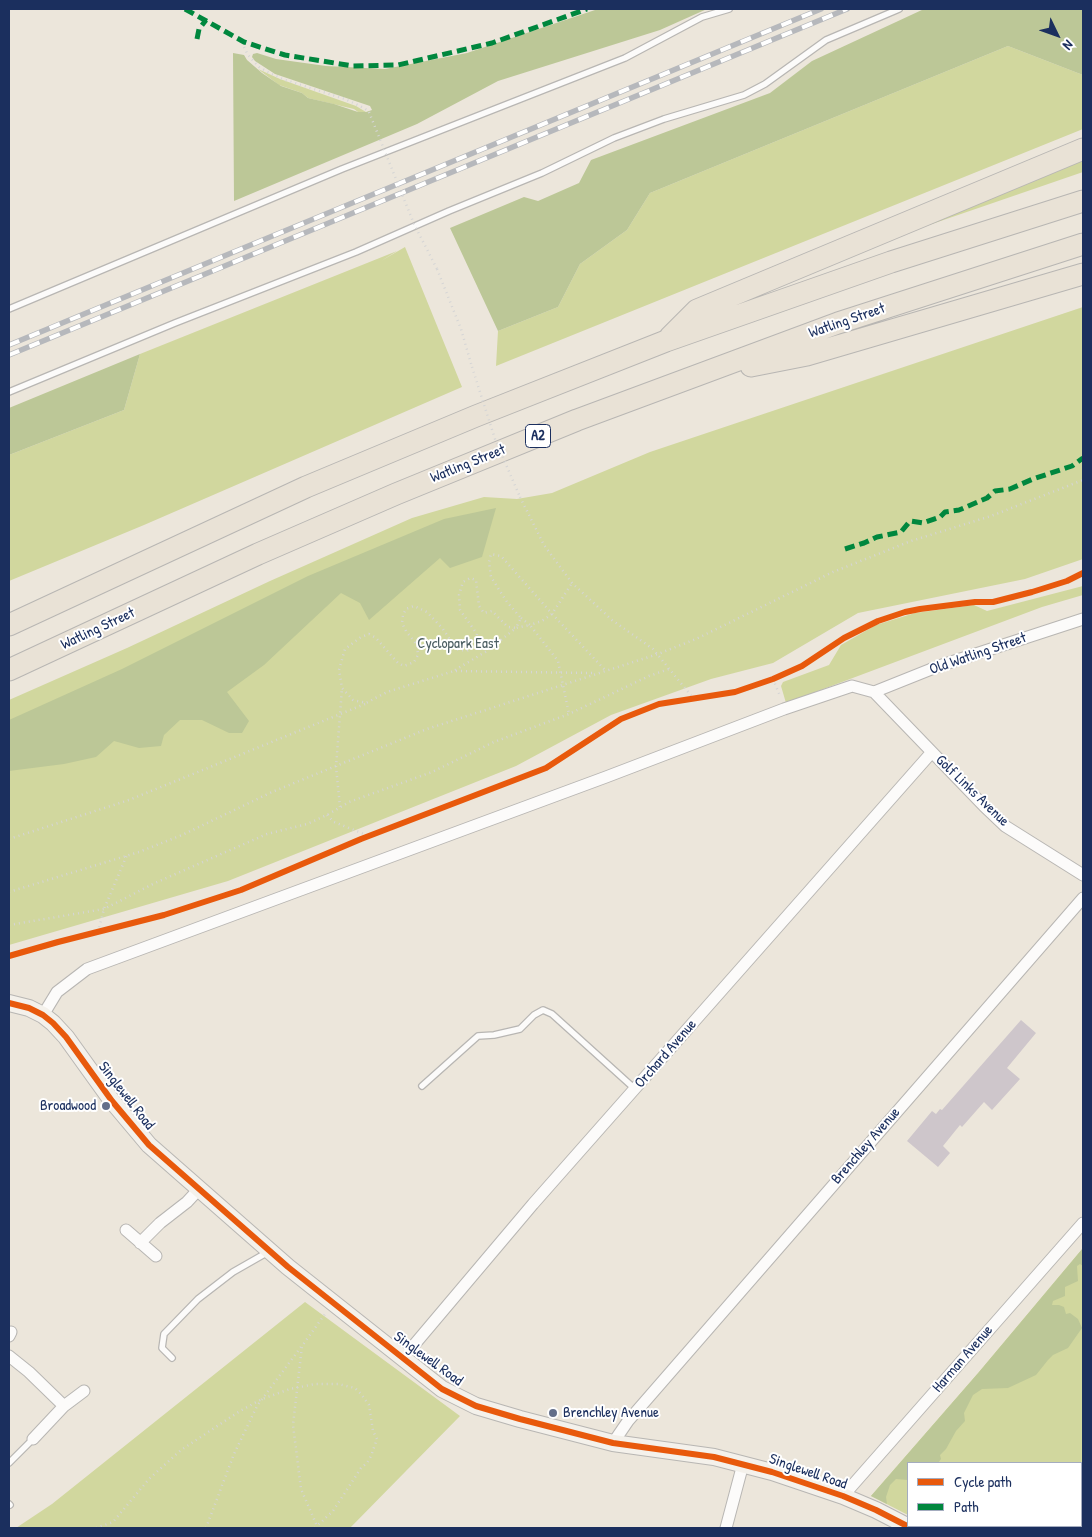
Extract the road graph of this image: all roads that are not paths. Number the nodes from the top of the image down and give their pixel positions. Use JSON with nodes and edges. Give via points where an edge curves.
{"nodes":[{"id":1,"x":729,"y":9,"type":"edge"},
{"id":2,"x":899,"y":9,"type":"edge"},
{"id":3,"x":1083,"y":150,"type":"edge"},
{"id":4,"x":1083,"y":200,"type":"edge"},
{"id":5,"x":1083,"y":244,"type":"edge"},
{"id":6,"x":1083,"y":274,"type":"edge"},
{"id":7,"x":9,"y":309,"type":"edge"},
{"id":8,"x":666,"y":341,"type":"junction"},
{"id":9,"x":674,"y":383,"type":"junction"},
{"id":10,"x":9,"y":392,"type":"edge"},
{"id":11,"x":1083,"y":619,"type":"edge"},
{"id":12,"x":9,"y":624,"type":"edge"},
{"id":13,"x":9,"y":670,"type":"edge"},
{"id":14,"x":874,"y":692,"type":"junction"},
{"id":15,"x":932,"y":752,"type":"junction"},
{"id":16,"x":1083,"y":875,"type":"edge"},
{"id":17,"x":1083,"y":898,"type":"edge"},
{"id":18,"x":9,"y":1003,"type":"edge"},
{"id":19,"x":43,"y":1015,"type":"junction"},
{"id":20,"x":422,"y":1086,"type":"dead end"},
{"id":21,"x":635,"y":1089,"type":"junction"},
{"id":22,"x":199,"y":1189,"type":"junction"},
{"id":23,"x":1083,"y":1222,"type":"edge"},
{"id":24,"x":126,"y":1230,"type":"dead end"},
{"id":25,"x":140,"y":1242,"type":"junction"},
{"id":26,"x":270,"y":1251,"type":"junction"},
{"id":27,"x":156,"y":1256,"type":"dead end"},
{"id":28,"x":9,"y":1356,"type":"edge"},
{"id":29,"x":172,"y":1358,"type":"dead end"},
{"id":30,"x":403,"y":1358,"type":"junction"},
{"id":31,"x":84,"y":1391,"type":"dead end"},
{"id":32,"x":64,"y":1406,"type":"junction"},
{"id":33,"x":33,"y":1439,"type":"joint"},
{"id":34,"x":614,"y":1443,"type":"junction"},
{"id":35,"x":9,"y":1462,"type":"edge"},
{"id":36,"x":743,"y":1464,"type":"junction"},
{"id":37,"x":843,"y":1496,"type":"junction"},
{"id":38,"x":907,"y":1526,"type":"edge"},
{"id":39,"x":726,"y":1528,"type":"edge"}],
"edges":[{"from":1,"to":7,"type":"lane","via":[[702,18],[625,58],[342,169]]},
{"from":2,"to":10,"type":"lane","via":[[826,40],[765,84],[744,95],[614,138],[542,173],[356,252]]},
{"from":3,"to":8,"type":"highway","via":[[697,310]]},
{"from":4,"to":8,"type":"highway","via":[[891,262]]},
{"from":5,"to":9,"type":"highway","name":"Watling Street","number":"A2","via":[[838,324]]},
{"from":6,"to":9,"type":"highway","via":[[807,355]]},
{"from":8,"to":12,"type":"highway","via":[[306,487]]},
{"from":9,"to":13,"type":"highway","name":"Watling Street","number":"A2","via":[[577,420],[258,554]]},
{"from":11,"to":14,"type":"street","name":"Old Watling Street","via":[[939,666]]},
{"from":14,"to":15,"type":"street","name":"Golf Links Avenue"},
{"from":14,"to":19,"type":"street","via":[[852,686],[784,709],[87,969],[57,992]]},
{"from":15,"to":16,"type":"street","name":"Golf Links Avenue","via":[[1005,826]]},
{"from":15,"to":21,"type":"street","name":"Orchard Avenue"},
{"from":17,"to":34,"type":"street","name":"Brenchley Avenue","via":[[634,1413]]},
{"from":18,"to":19,"type":"street"},
{"from":19,"to":22,"type":"street","name":"Singlewell Road","via":[[63,1033],[112,1101],[149,1145]]},
{"from":20,"to":21,"type":"lane","via":[[478,1036],[520,1030],[543,1010],[552,1014]]},
{"from":21,"to":30,"type":"street","name":"Orchard Avenue","via":[[482,1262]]},
{"from":22,"to":25,"type":"street"},
{"from":22,"to":26,"type":"street","name":"Singlewell Road"},
{"from":23,"to":37,"type":"street","name":"Harman Avenue"},
{"from":24,"to":25,"type":"street"},
{"from":25,"to":27,"type":"street"},
{"from":26,"to":29,"type":"lane","via":[[212,1288],[164,1334],[162,1348]]},
{"from":26,"to":30,"type":"street","name":"Singlewell Road"},
{"from":28,"to":32,"type":"street"},
{"from":30,"to":34,"type":"street","name":"Singlewell Road","via":[[442,1389],[476,1406]]},
{"from":31,"to":32,"type":"street"},
{"from":32,"to":33,"type":"street"},
{"from":33,"to":35,"type":"lane"},
{"from":34,"to":36,"type":"street","name":"Singlewell Road"},
{"from":36,"to":37,"type":"street","name":"Singlewell Road"},
{"from":36,"to":39,"type":"street"},
{"from":37,"to":38,"type":"street","name":"Singlewell Road"}]}
